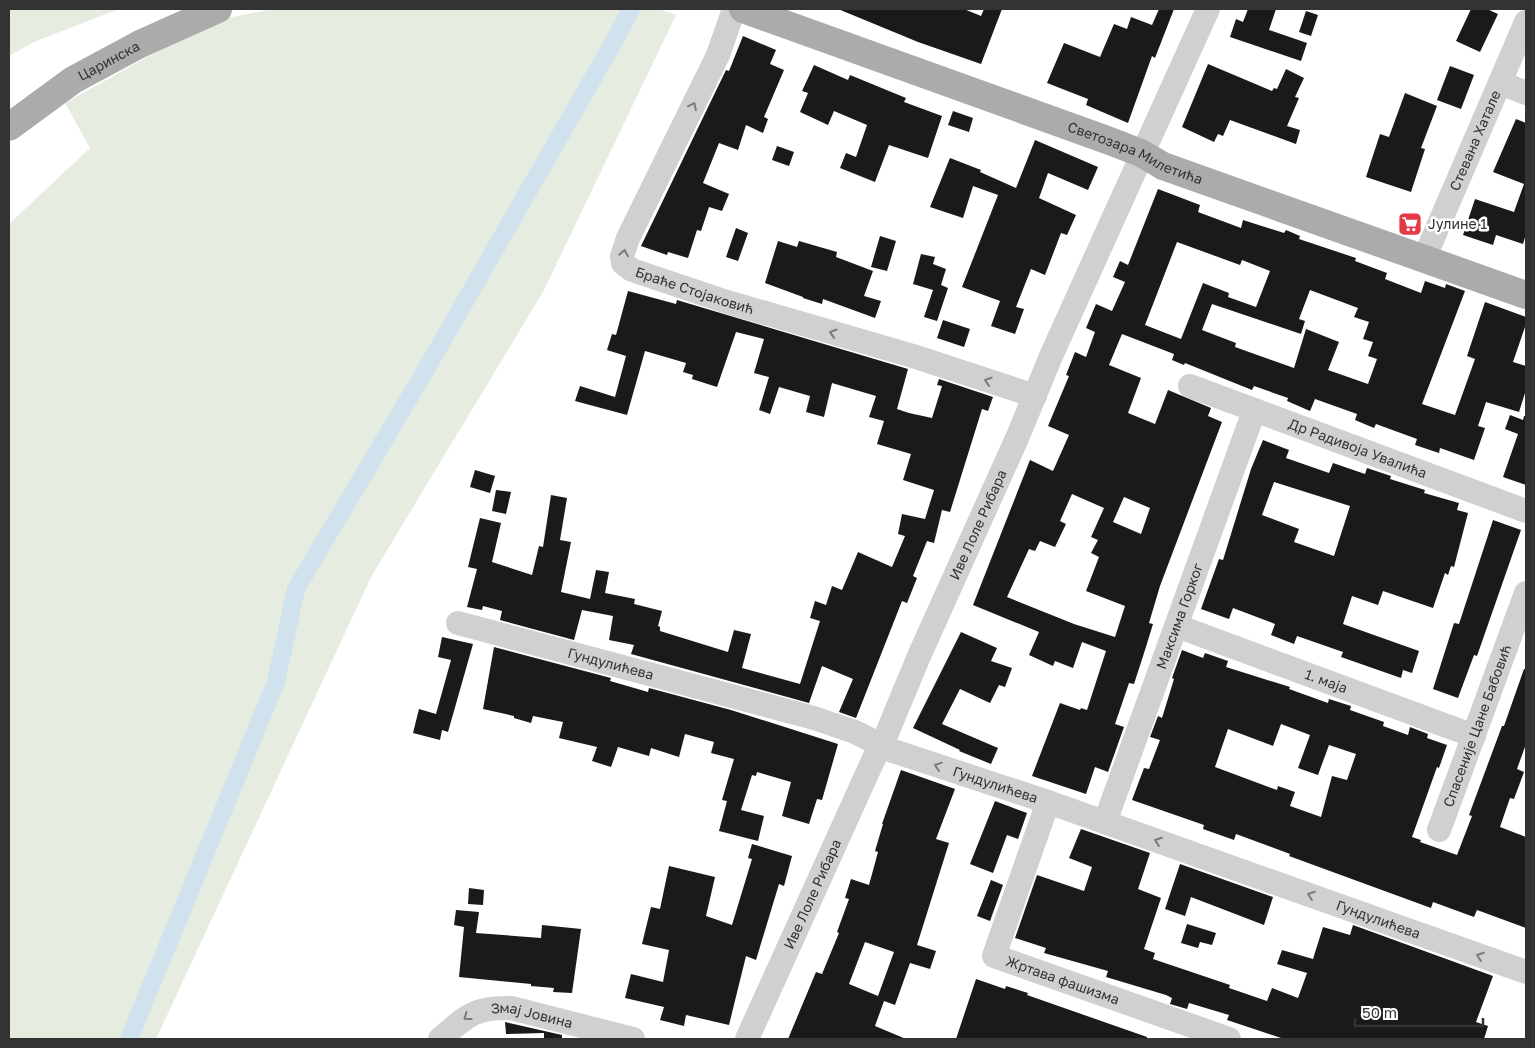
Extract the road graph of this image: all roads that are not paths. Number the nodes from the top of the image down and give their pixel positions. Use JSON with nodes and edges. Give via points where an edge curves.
{"nodes":[{"id":1,"x":218,"y":9,"type":"edge"},
{"id":2,"x":734,"y":9,"type":"edge"},
{"id":3,"x":743,"y":9,"type":"edge"},
{"id":4,"x":1208,"y":9,"type":"edge"},
{"id":5,"x":1526,"y":22,"type":"edge"},
{"id":6,"x":1501,"y":83,"type":"junction"},
{"id":7,"x":1526,"y":93,"type":"edge"},
{"id":8,"x":9,"y":126,"type":"edge"},
{"id":9,"x":1141,"y":153,"type":"junction"},
{"id":10,"x":1424,"y":259,"type":"junction"},
{"id":11,"x":1526,"y":294,"type":"edge"},
{"id":12,"x":1190,"y":386,"type":"dead end"},
{"id":13,"x":1034,"y":396,"type":"junction"},
{"id":14,"x":1254,"y":411,"type":"junction"},
{"id":15,"x":1526,"y":511,"type":"edge"},
{"id":16,"x":1526,"y":593,"type":"edge"},
{"id":17,"x":458,"y":623,"type":"dead end"},
{"id":18,"x":1176,"y":626,"type":"junction"},
{"id":19,"x":1474,"y":736,"type":"junction"},
{"id":20,"x":880,"y":745,"type":"junction"},
{"id":21,"x":1048,"y":802,"type":"junction"},
{"id":22,"x":1105,"y":822,"type":"junction"},
{"id":23,"x":1439,"y":830,"type":"dead end"},
{"id":24,"x":1526,"y":972,"type":"edge"},
{"id":25,"x":440,"y":1039,"type":"edge"},
{"id":26,"x":633,"y":1039,"type":"edge"},
{"id":27,"x":746,"y":1039,"type":"edge"},
{"id":28,"x":1229,"y":1039,"type":"edge"}],
"edges":[{"from":1,"to":8,"type":"main road","name":"Царинска","via":[[140,44],[73,80]]},
{"from":13,"to":2,"type":"street","name":"Браће Стојаковић","one_way":true,"via":[[913,356],[724,301],[632,270],[623,263],[628,238],[718,55]]},
{"from":3,"to":9,"type":"main road","name":"Светозара Милетића"},
{"from":4,"to":9,"type":"street","name":"Иве Лоле Рибара"},
{"from":5,"to":6,"type":"street","name":"Стевана Хатале"},
{"from":6,"to":7,"type":"street"},
{"from":6,"to":10,"type":"street","name":"Стевана Хатале"},
{"from":9,"to":10,"type":"main road","name":"Светозара Милетића","via":[[1163,166]]},
{"from":9,"to":13,"type":"street","name":"Иве Лоле Рибара"},
{"from":10,"to":11,"type":"main road","name":"Светозара Милетића"},
{"from":12,"to":14,"type":"street","name":"Др Радивоја Увалића"},
{"from":13,"to":20,"type":"street","name":"Иве Лоле Рибара"},
{"from":14,"to":15,"type":"street","name":"Др Радивоја Увалића"},
{"from":14,"to":18,"type":"street","name":"Максима Горког"},
{"from":16,"to":19,"type":"street","name":"Спасеније Цане Бабовић"},
{"from":17,"to":20,"type":"street","name":"Гундулићева","via":[[814,718],[855,732]]},
{"from":18,"to":19,"type":"street","name":"1. маја"},
{"from":18,"to":22,"type":"street","name":"Максима Горког"},
{"from":19,"to":23,"type":"street","name":"Спасеније Цане Бабовић"},
{"from":21,"to":20,"type":"street","name":"Гундулићева","one_way":true},
{"from":20,"to":27,"type":"street","name":"Иве Лоле Рибара"},
{"from":21,"to":22,"type":"street","name":"Гундулићева"},
{"from":21,"to":28,"type":"street","name":"Жртава фашизма","via":[[994,956]]},
{"from":24,"to":22,"type":"street","name":"Гундулићева","one_way":true},
{"from":26,"to":25,"type":"street","name":"Змај Јовина","one_way":true,"via":[[511,1008],[474,1012]]}]}
